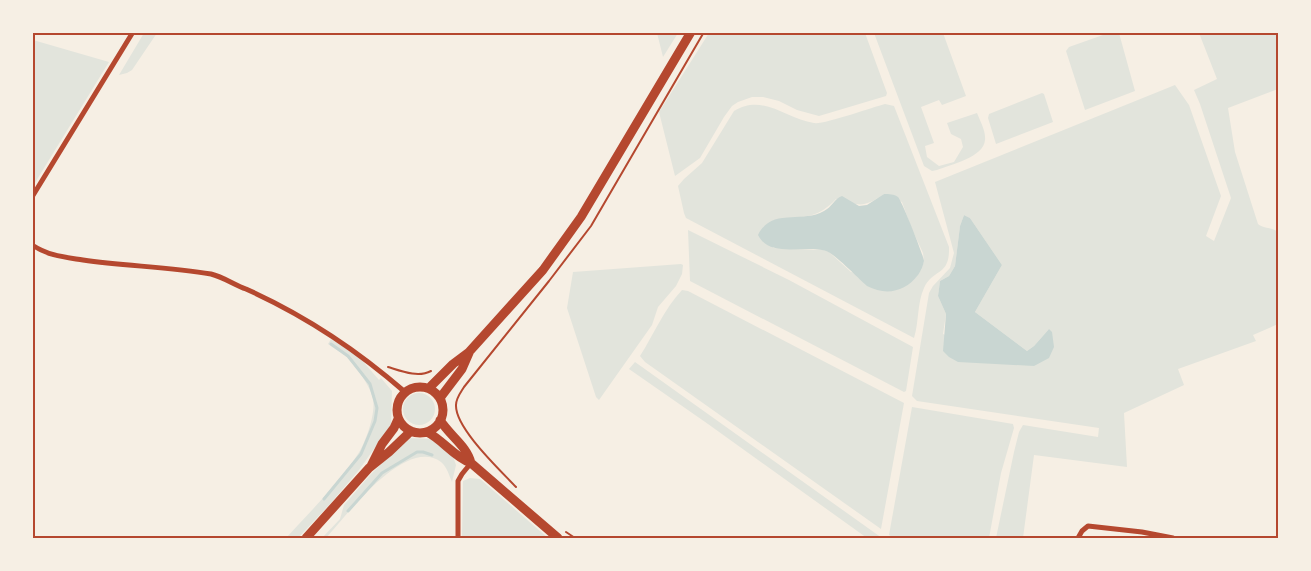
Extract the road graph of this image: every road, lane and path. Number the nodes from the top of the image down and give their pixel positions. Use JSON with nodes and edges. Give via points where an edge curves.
{"nodes":[{"id":1,"x":133,"y":32,"type":"edge"},
{"id":2,"x":691,"y":32,"type":"edge"},
{"id":3,"x":32,"y":197,"type":"edge"},
{"id":4,"x":32,"y":245,"type":"edge"},
{"id":5,"x":469,"y":352,"type":"junction"},
{"id":6,"x":464,"y":387,"type":"dead end"},
{"id":7,"x":429,"y":388,"type":"junction"},
{"id":8,"x":405,"y":392,"type":"junction"},
{"id":9,"x":440,"y":398,"type":"junction"},
{"id":10,"x":398,"y":419,"type":"junction"},
{"id":11,"x":440,"y":420,"type":"junction"},
{"id":12,"x":410,"y":431,"type":"junction"},
{"id":13,"x":427,"y":432,"type":"junction"},
{"id":14,"x":471,"y":463,"type":"junction"},
{"id":15,"x":369,"y":468,"type":"junction"},
{"id":16,"x":517,"y":489,"type":"dead end"},
{"id":17,"x":567,"y":532,"type":"dead end"},
{"id":18,"x":306,"y":538,"type":"edge"},
{"id":19,"x":458,"y":538,"type":"edge"},
{"id":20,"x":558,"y":538,"type":"edge"},
{"id":21,"x":575,"y":538,"type":"edge"},
{"id":22,"x":1078,"y":538,"type":"edge"},
{"id":23,"x":1173,"y":538,"type":"edge"}],
"edges":[{"from":1,"to":3,"type":"street"},
{"from":2,"to":5,"type":"main road","via":[[581,217],[543,270]]},
{"from":4,"to":8,"type":"street","via":[[45,253],[64,257],[213,275],[267,299],[315,326],[366,359]]},
{"from":5,"to":7,"type":"main road"},
{"from":5,"to":9,"type":"main road","via":[[462,370]]},
{"from":6,"to":16,"type":"path","via":[[456,405],[459,419],[468,434]]},
{"from":7,"to":8,"type":"main road","via":[[416,387]]},
{"from":7,"to":9,"type":"main road"},
{"from":8,"to":10,"type":"main road","via":[[397,405]]},
{"from":9,"to":11,"type":"main road","via":[[443,413]]},
{"from":10,"to":12,"type":"main road"},
{"from":10,"to":15,"type":"main road"},
{"from":11,"to":13,"type":"main road"},
{"from":11,"to":14,"type":"main road","via":[[469,454]]},
{"from":12,"to":13,"type":"main road"},
{"from":12,"to":15,"type":"main road"},
{"from":13,"to":14,"type":"main road","via":[[462,460]]},
{"from":14,"to":19,"type":"street","via":[[458,481]]},
{"from":14,"to":20,"type":"main road"},
{"from":15,"to":18,"type":"main road"},
{"from":17,"to":21,"type":"path"},
{"from":22,"to":23,"type":"street","via":[[1088,526]]}]}
